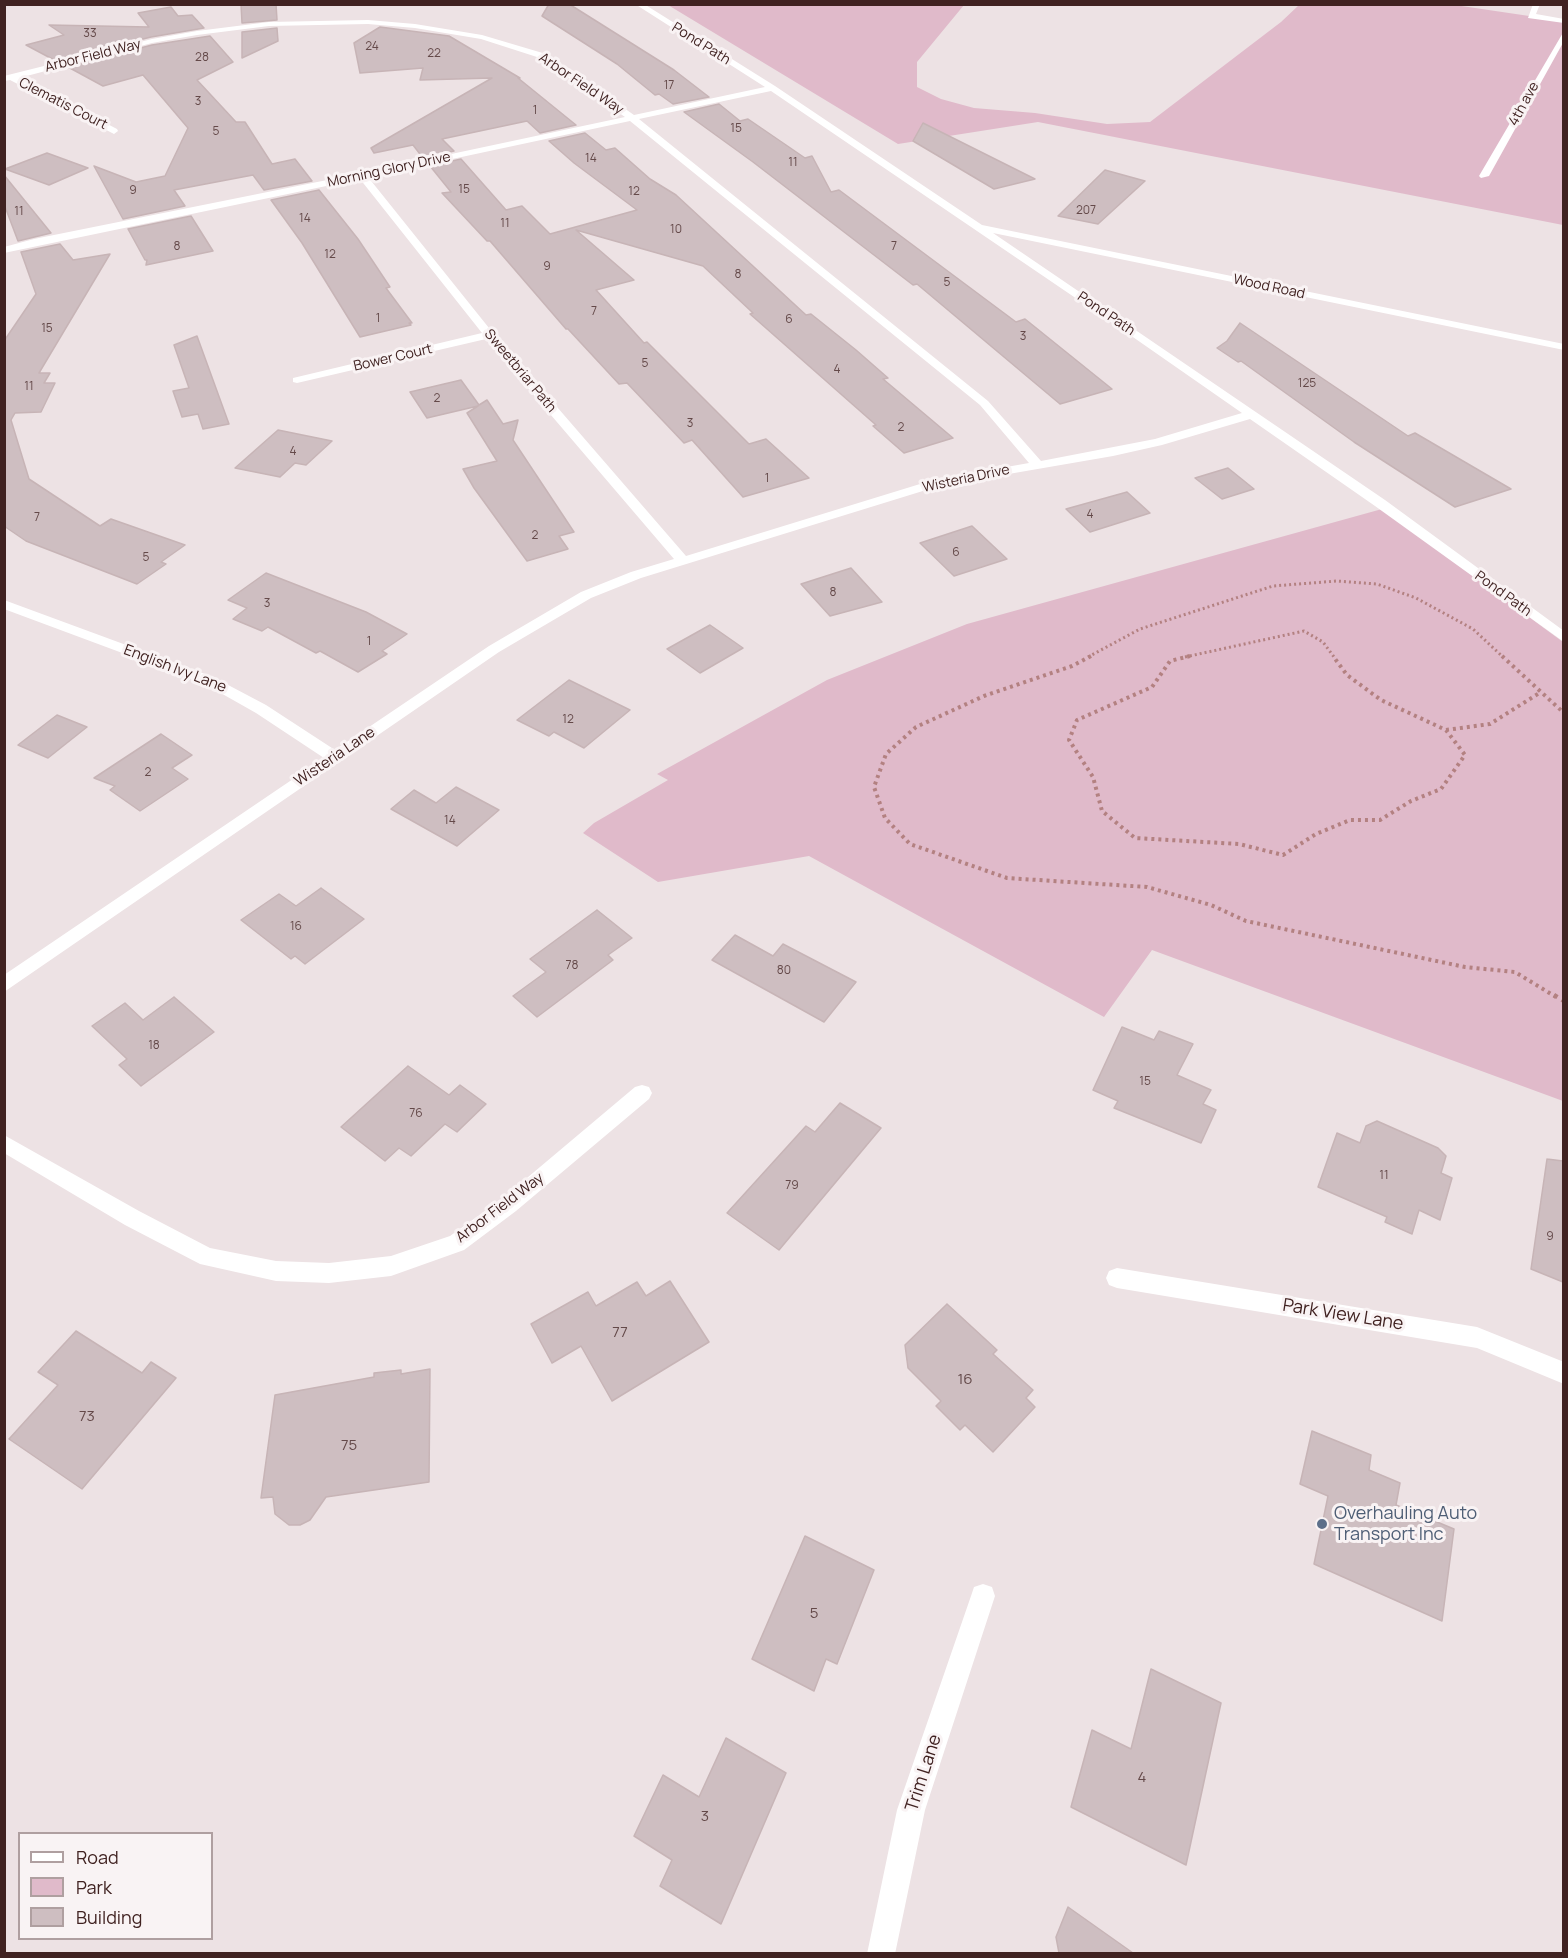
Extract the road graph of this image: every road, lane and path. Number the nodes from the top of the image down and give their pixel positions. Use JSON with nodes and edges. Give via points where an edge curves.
{"nodes":[{"id":1,"x":638,"y":4,"type":"edge"},
{"id":2,"x":1537,"y":4,"type":"edge"},
{"id":3,"x":1563,"y":21,"type":"edge"},
{"id":4,"x":1563,"y":33,"type":"edge"},
{"id":5,"x":8,"y":78,"type":"edge"},
{"id":6,"x":772,"y":88,"type":"junction"},
{"id":7,"x":632,"y":118,"type":"junction"},
{"id":8,"x":114,"y":131,"type":"dead end"},
{"id":9,"x":362,"y":176,"type":"junction"},
{"id":10,"x":1484,"y":176,"type":"dead end"},
{"id":11,"x":975,"y":226,"type":"junction"},
{"id":12,"x":4,"y":250,"type":"edge"},
{"id":13,"x":489,"y":335,"type":"junction"},
{"id":14,"x":1563,"y":347,"type":"edge"},
{"id":15,"x":297,"y":380,"type":"dead end"},
{"id":16,"x":1253,"y":414,"type":"junction"},
{"id":17,"x":1037,"y":464,"type":"junction"},
{"id":18,"x":684,"y":561,"type":"junction"},
{"id":19,"x":4,"y":604,"type":"edge"},
{"id":20,"x":1563,"y":638,"type":"edge"},
{"id":21,"x":1541,"y":692,"type":"junction"},
{"id":22,"x":1563,"y":713,"type":"edge"},
{"id":23,"x":1446,"y":730,"type":"junction"},
{"id":24,"x":334,"y":757,"type":"junction"},
{"id":25,"x":4,"y":985,"type":"edge"},
{"id":26,"x":1563,"y":1001,"type":"edge"},
{"id":27,"x":642,"y":1093,"type":"dead end"},
{"id":28,"x":4,"y":1143,"type":"edge"},
{"id":29,"x":1117,"y":1278,"type":"dead end"},
{"id":30,"x":1563,"y":1373,"type":"edge"},
{"id":31,"x":982,"y":1596,"type":"dead end"},
{"id":32,"x":881,"y":1953,"type":"edge"}],
"edges":[{"from":1,"to":6,"type":"street","name":"Pond Path"},
{"from":2,"to":3,"type":"street","via":[[1531,16]]},
{"from":4,"to":10,"type":"street","name":"4th ave"},
{"from":5,"to":7,"type":"street","name":"Arbor Field Way","via":[[197,33],[269,24],[388,24],[465,33],[543,56]]},
{"from":5,"to":8,"type":"street","name":"Clematis Court"},
{"from":6,"to":7,"type":"street","name":"Morning Glory Drive"},
{"from":6,"to":11,"type":"street","name":"Pond Path"},
{"from":7,"to":9,"type":"street","name":"Morning Glory Drive"},
{"from":7,"to":17,"type":"street","name":"Arbor Field Way","via":[[984,403]]},
{"from":9,"to":12,"type":"street","name":"Morning Glory Drive"},
{"from":9,"to":13,"type":"street","name":"Sweetbriar Path"},
{"from":11,"to":14,"type":"street","name":"Wood Road"},
{"from":11,"to":16,"type":"street","name":"Pond Path"},
{"from":13,"to":15,"type":"street","name":"Bower Court"},
{"from":13,"to":18,"type":"street","name":"Sweetbriar Path"},
{"from":16,"to":17,"type":"street","name":"Wisteria Drive","via":[[1158,442]]},
{"from":16,"to":20,"type":"street","name":"Pond Path"},
{"from":17,"to":18,"type":"street","name":"Wisteria Drive","via":[[937,483]]},
{"from":18,"to":24,"type":"street","name":"Wisteria Lane","via":[[596,591],[548,616]]},
{"from":19,"to":24,"type":"street","name":"English Ivy Lane","via":[[208,680]]},
{"from":21,"to":22,"type":"path"},
{"from":21,"to":23,"type":"path","via":[[1490,724]]},
{"from":21,"to":26,"type":"path","via":[[1473,628],[1416,598],[1377,584],[1337,581],[1273,586],[1140,629],[1072,666],[984,696],[916,727],[886,753],[874,787],[885,818],[910,844],[1008,878],[1147,887],[1211,905],[1246,921],[1465,967],[1515,972]]},
{"from":23,"to":23,"type":"path","via":[[1381,700],[1347,675],[1323,642],[1304,631],[1170,661],[1152,687],[1077,720],[1069,740],[1093,777],[1102,811],[1135,838],[1239,844],[1283,855],[1316,834],[1350,820],[1380,820],[1441,789],[1465,755]]},
{"from":24,"to":25,"type":"street","name":"Wisteria Lane"},
{"from":27,"to":28,"type":"street","name":"Arbor Field Way","via":[[457,1243],[391,1266],[328,1273],[276,1271],[207,1257]]},
{"from":29,"to":30,"type":"street","name":"Park View Lane","via":[[1477,1338]]},
{"from":31,"to":32,"type":"street","name":"Trim Lane","via":[[911,1810]]}]}
